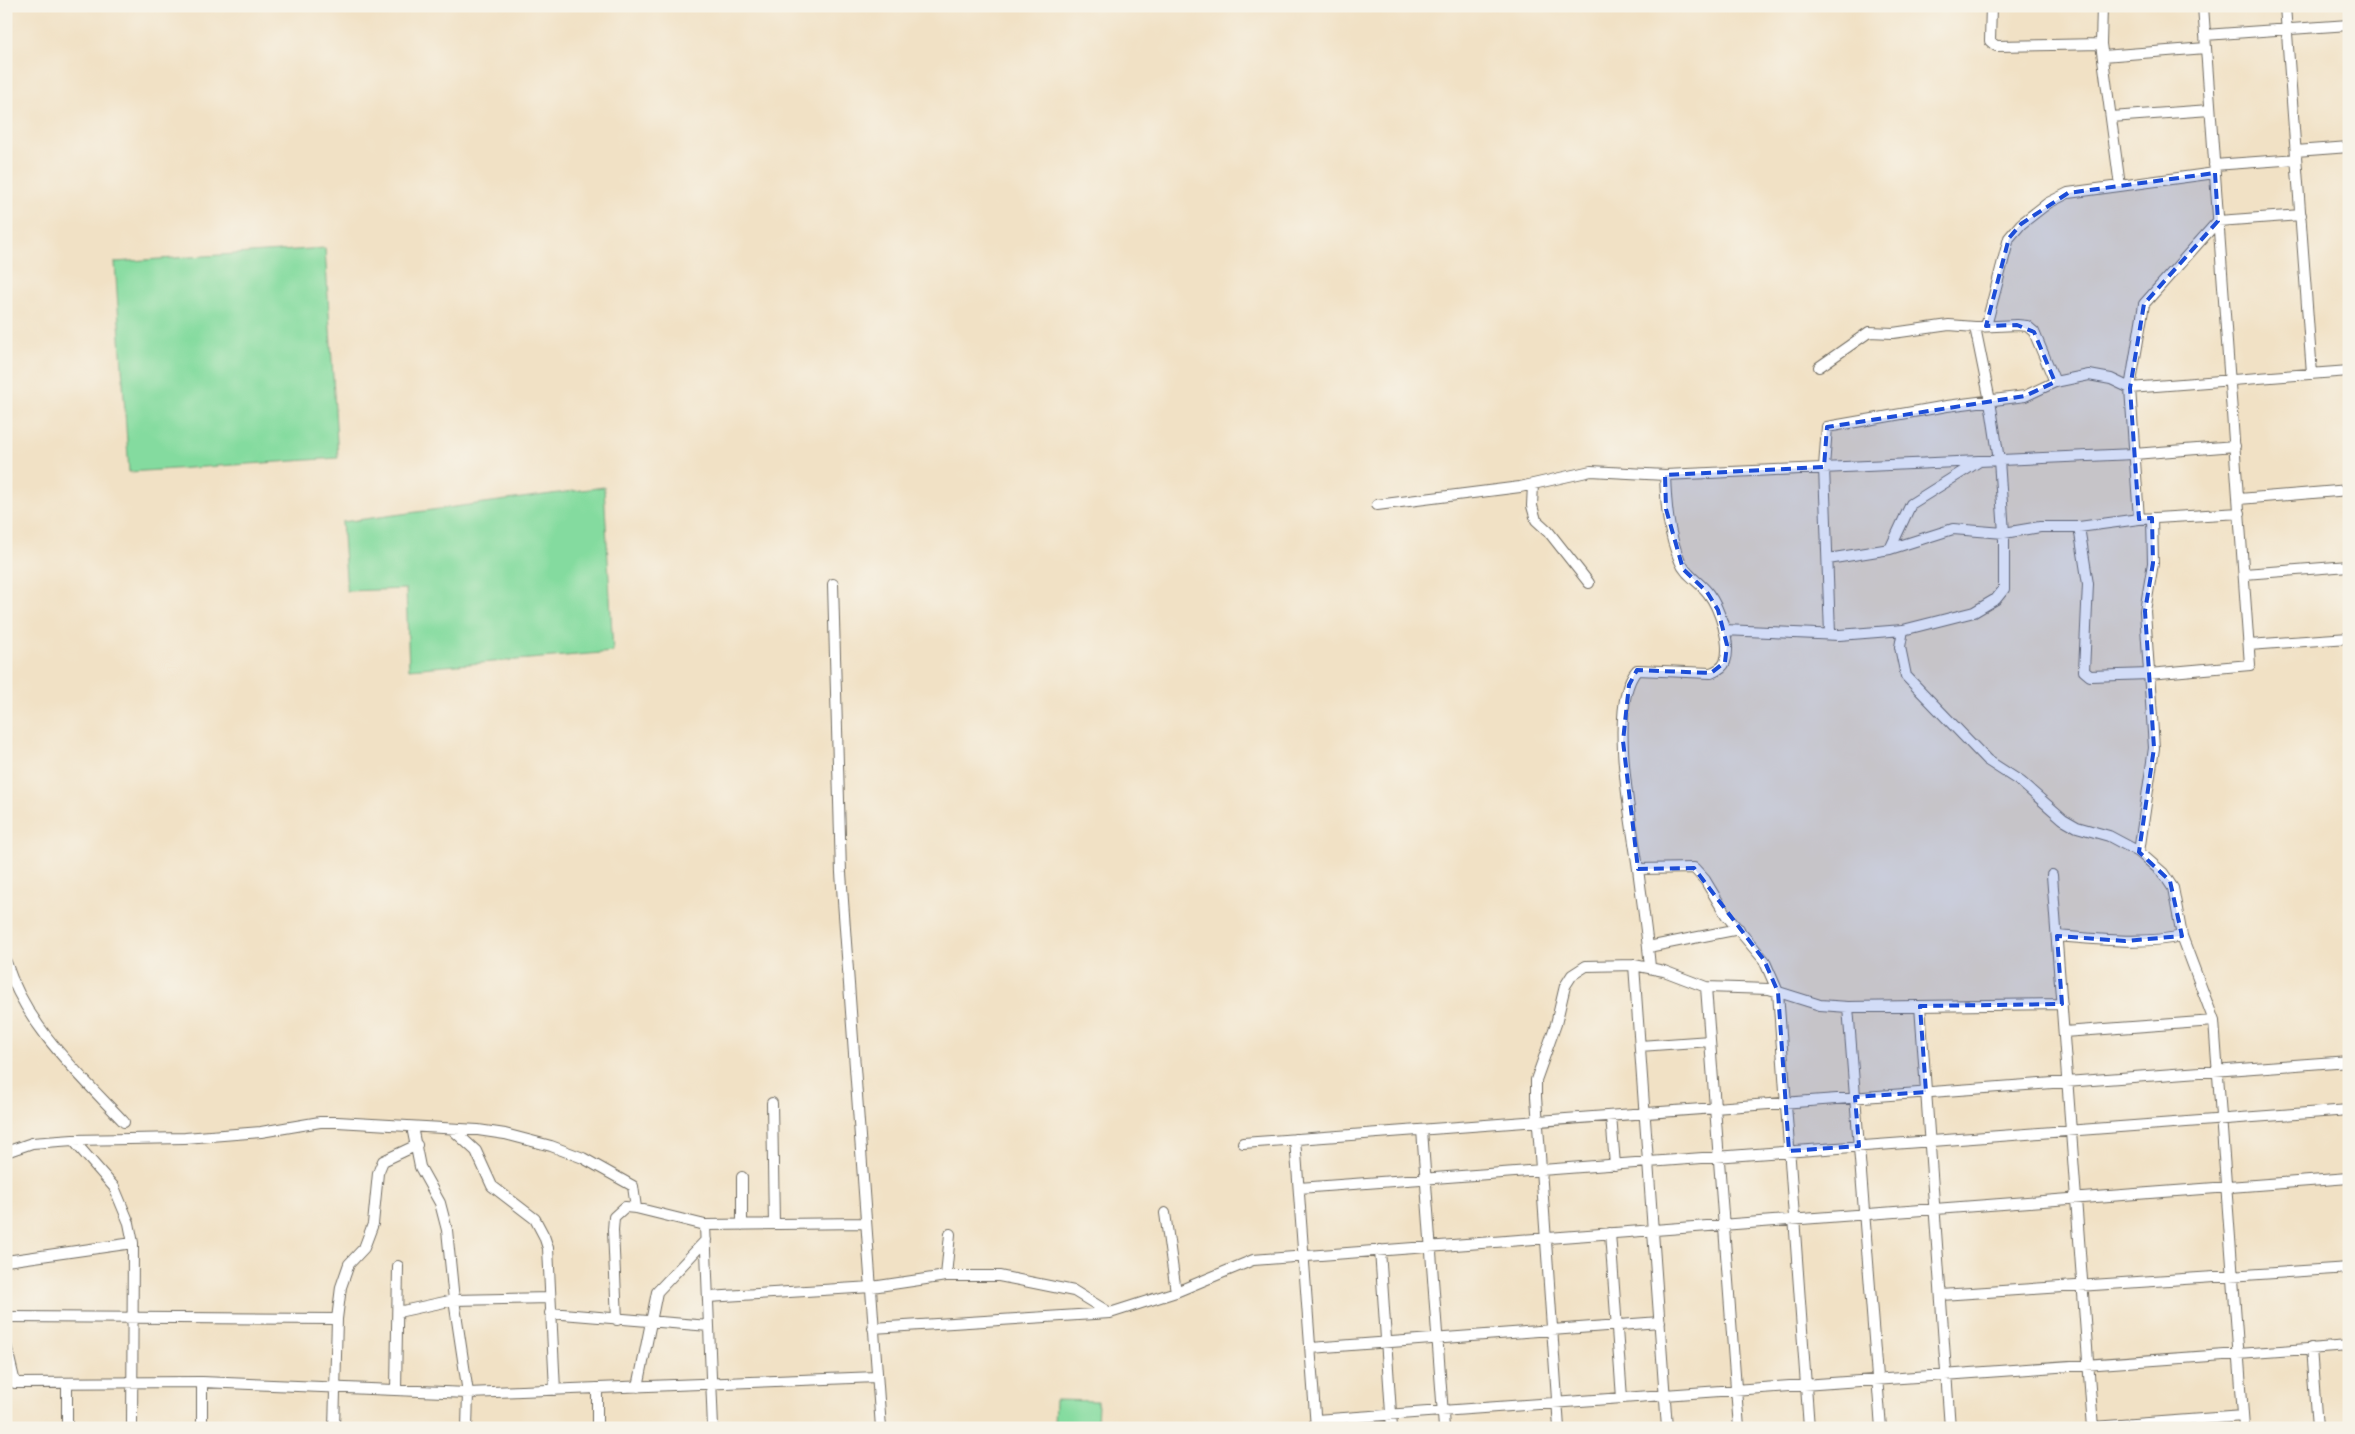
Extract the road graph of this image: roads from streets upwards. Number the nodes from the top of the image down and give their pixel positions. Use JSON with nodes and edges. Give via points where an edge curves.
{"nodes":[{"id":1,"x":1991,"y":6,"type":"edge"},
{"id":2,"x":2102,"y":6,"type":"edge"},
{"id":3,"x":2203,"y":6,"type":"edge"},
{"id":4,"x":2285,"y":6,"type":"edge"},
{"id":5,"x":2349,"y":24,"type":"edge"},
{"id":6,"x":2287,"y":29,"type":"junction"},
{"id":7,"x":2205,"y":35,"type":"junction"},
{"id":8,"x":2101,"y":44,"type":"junction"},
{"id":9,"x":2206,"y":48,"type":"junction"},
{"id":10,"x":2103,"y":56,"type":"junction"},
{"id":11,"x":2210,"y":110,"type":"junction"},
{"id":12,"x":2111,"y":117,"type":"junction"},
{"id":13,"x":2349,"y":147,"type":"edge"},
{"id":14,"x":2296,"y":155,"type":"junction"},
{"id":15,"x":2214,"y":169,"type":"junction"},
{"id":16,"x":2120,"y":186,"type":"junction"},
{"id":17,"x":2300,"y":215,"type":"junction"},
{"id":18,"x":2218,"y":221,"type":"junction"},
{"id":19,"x":1986,"y":326,"type":"junction"},
{"id":20,"x":1975,"y":327,"type":"junction"},
{"id":21,"x":1820,"y":366,"type":"dead end"},
{"id":22,"x":2349,"y":372,"type":"edge"},
{"id":23,"x":2312,"y":374,"type":"junction"},
{"id":24,"x":2230,"y":380,"type":"junction"},
{"id":25,"x":2055,"y":382,"type":"junction"},
{"id":26,"x":2130,"y":388,"type":"junction"},
{"id":27,"x":1990,"y":401,"type":"junction"},
{"id":28,"x":2234,"y":446,"type":"junction"},
{"id":29,"x":2134,"y":454,"type":"junction"},
{"id":30,"x":1999,"y":460,"type":"junction"},
{"id":31,"x":1978,"y":461,"type":"junction"},
{"id":32,"x":1824,"y":467,"type":"junction"},
{"id":33,"x":1665,"y":475,"type":"junction"},
{"id":34,"x":1533,"y":484,"type":"junction"},
{"id":35,"x":2349,"y":490,"type":"edge"},
{"id":36,"x":2238,"y":499,"type":"junction"},
{"id":37,"x":1377,"y":504,"type":"dead end"},
{"id":38,"x":2240,"y":513,"type":"junction"},
{"id":39,"x":2152,"y":518,"type":"junction"},
{"id":40,"x":2139,"y":519,"type":"junction"},
{"id":41,"x":2079,"y":527,"type":"junction"},
{"id":42,"x":2004,"y":533,"type":"junction"},
{"id":43,"x":1890,"y":549,"type":"junction"},
{"id":44,"x":1828,"y":559,"type":"junction"},
{"id":45,"x":2349,"y":566,"type":"edge"},
{"id":46,"x":2244,"y":574,"type":"junction"},
{"id":47,"x":1589,"y":583,"type":"dead end"},
{"id":48,"x":834,"y":584,"type":"dead end"},
{"id":49,"x":1724,"y":630,"type":"junction"},
{"id":50,"x":1903,"y":630,"type":"junction"},
{"id":51,"x":1830,"y":634,"type":"junction"},
{"id":52,"x":2349,"y":638,"type":"edge"},
{"id":53,"x":2249,"y":645,"type":"junction"},
{"id":54,"x":2149,"y":674,"type":"junction"},
{"id":55,"x":2139,"y":852,"type":"junction"},
{"id":56,"x":1638,"y":870,"type":"junction"},
{"id":57,"x":2052,"y":875,"type":"dead end"},
{"id":58,"x":1739,"y":929,"type":"junction"},
{"id":59,"x":2057,"y":936,"type":"junction"},
{"id":60,"x":2182,"y":936,"type":"junction"},
{"id":61,"x":1648,"y":947,"type":"junction"},
{"id":62,"x":6,"y":962,"type":"edge"},
{"id":63,"x":1634,"y":965,"type":"junction"},
{"id":64,"x":1650,"y":967,"type":"junction"},
{"id":65,"x":1706,"y":987,"type":"junction"},
{"id":66,"x":1778,"y":992,"type":"junction"},
{"id":67,"x":2062,"y":1004,"type":"junction"},
{"id":68,"x":1920,"y":1006,"type":"junction"},
{"id":69,"x":1848,"y":1007,"type":"junction"},
{"id":70,"x":2214,"y":1021,"type":"junction"},
{"id":71,"x":2064,"y":1032,"type":"junction"},
{"id":72,"x":1710,"y":1041,"type":"junction"},
{"id":73,"x":1640,"y":1046,"type":"junction"},
{"id":74,"x":2349,"y":1060,"type":"edge"},
{"id":75,"x":2218,"y":1070,"type":"junction"},
{"id":76,"x":2068,"y":1082,"type":"junction"},
{"id":77,"x":1926,"y":1092,"type":"junction"},
{"id":78,"x":1855,"y":1097,"type":"junction"},
{"id":79,"x":772,"y":1103,"type":"dead end"},
{"id":80,"x":1786,"y":1103,"type":"junction"},
{"id":81,"x":1715,"y":1108,"type":"junction"},
{"id":82,"x":2349,"y":1110,"type":"edge"},
{"id":83,"x":1644,"y":1113,"type":"junction"},
{"id":84,"x":1611,"y":1116,"type":"junction"},
{"id":85,"x":2221,"y":1119,"type":"junction"},
{"id":86,"x":1536,"y":1121,"type":"junction"},
{"id":87,"x":124,"y":1122,"type":"dead end"},
{"id":88,"x":412,"y":1127,"type":"junction"},
{"id":89,"x":452,"y":1129,"type":"junction"},
{"id":90,"x":1422,"y":1130,"type":"junction"},
{"id":91,"x":2071,"y":1130,"type":"junction"},
{"id":92,"x":1295,"y":1139,"type":"junction"},
{"id":93,"x":73,"y":1140,"type":"junction"},
{"id":94,"x":1929,"y":1141,"type":"junction"},
{"id":95,"x":1243,"y":1143,"type":"dead end"},
{"id":96,"x":417,"y":1145,"type":"junction"},
{"id":97,"x":1859,"y":1146,"type":"junction"},
{"id":98,"x":6,"y":1152,"type":"edge"},
{"id":99,"x":1789,"y":1152,"type":"junction"},
{"id":100,"x":1718,"y":1157,"type":"junction"},
{"id":101,"x":1648,"y":1162,"type":"junction"},
{"id":102,"x":1614,"y":1165,"type":"junction"},
{"id":103,"x":1540,"y":1170,"type":"junction"},
{"id":104,"x":742,"y":1177,"type":"dead end"},
{"id":105,"x":2349,"y":1178,"type":"edge"},
{"id":106,"x":1425,"y":1179,"type":"junction"},
{"id":107,"x":2226,"y":1187,"type":"junction"},
{"id":108,"x":1299,"y":1188,"type":"junction"},
{"id":109,"x":2076,"y":1198,"type":"junction"},
{"id":110,"x":636,"y":1208,"type":"junction"},
{"id":111,"x":1934,"y":1208,"type":"junction"},
{"id":112,"x":1165,"y":1213,"type":"dead end"},
{"id":113,"x":1864,"y":1214,"type":"junction"},
{"id":114,"x":1794,"y":1219,"type":"junction"},
{"id":115,"x":865,"y":1223,"type":"junction"},
{"id":116,"x":774,"y":1224,"type":"junction"},
{"id":117,"x":1723,"y":1224,"type":"junction"},
{"id":118,"x":705,"y":1225,"type":"junction"},
{"id":119,"x":742,"y":1225,"type":"junction"},
{"id":120,"x":1653,"y":1230,"type":"junction"},
{"id":121,"x":1610,"y":1233,"type":"junction"},
{"id":122,"x":950,"y":1234,"type":"dead end"},
{"id":123,"x":1545,"y":1238,"type":"junction"},
{"id":124,"x":706,"y":1240,"type":"junction"},
{"id":125,"x":132,"y":1243,"type":"junction"},
{"id":126,"x":1430,"y":1246,"type":"junction"},
{"id":127,"x":1380,"y":1250,"type":"junction"},
{"id":128,"x":1304,"y":1256,"type":"junction"},
{"id":129,"x":6,"y":1261,"type":"edge"},
{"id":130,"x":398,"y":1266,"type":"dead end"},
{"id":131,"x":2349,"y":1268,"type":"edge"},
{"id":132,"x":946,"y":1276,"type":"junction"},
{"id":133,"x":2233,"y":1276,"type":"junction"},
{"id":134,"x":2082,"y":1286,"type":"junction"},
{"id":135,"x":872,"y":1287,"type":"junction"},
{"id":136,"x":1176,"y":1292,"type":"junction"},
{"id":137,"x":1941,"y":1295,"type":"junction"},
{"id":138,"x":708,"y":1297,"type":"junction"},
{"id":139,"x":549,"y":1298,"type":"junction"},
{"id":140,"x":454,"y":1300,"type":"junction"},
{"id":141,"x":398,"y":1312,"type":"junction"},
{"id":142,"x":1110,"y":1312,"type":"junction"},
{"id":143,"x":550,"y":1313,"type":"junction"},
{"id":144,"x":6,"y":1316,"type":"edge"},
{"id":145,"x":132,"y":1317,"type":"junction"},
{"id":146,"x":337,"y":1319,"type":"junction"},
{"id":147,"x":617,"y":1320,"type":"junction"},
{"id":148,"x":1660,"y":1322,"type":"junction"},
{"id":149,"x":650,"y":1323,"type":"junction"},
{"id":150,"x":709,"y":1326,"type":"junction"},
{"id":151,"x":1616,"y":1326,"type":"junction"},
{"id":152,"x":873,"y":1328,"type":"junction"},
{"id":153,"x":1552,"y":1330,"type":"junction"},
{"id":154,"x":1437,"y":1339,"type":"junction"},
{"id":155,"x":1386,"y":1343,"type":"junction"},
{"id":156,"x":6,"y":1345,"type":"edge"},
{"id":157,"x":2349,"y":1346,"type":"edge"},
{"id":158,"x":1310,"y":1348,"type":"junction"},
{"id":159,"x":2312,"y":1348,"type":"junction"},
{"id":160,"x":2238,"y":1354,"type":"junction"},
{"id":161,"x":2088,"y":1364,"type":"junction"},
{"id":162,"x":1946,"y":1375,"type":"junction"},
{"id":163,"x":877,"y":1377,"type":"junction"},
{"id":164,"x":1877,"y":1380,"type":"junction"},
{"id":165,"x":132,"y":1382,"type":"junction"},
{"id":166,"x":202,"y":1382,"type":"junction"},
{"id":167,"x":67,"y":1383,"type":"junction"},
{"id":168,"x":711,"y":1384,"type":"junction"},
{"id":169,"x":1806,"y":1385,"type":"junction"},
{"id":170,"x":638,"y":1387,"type":"junction"},
{"id":171,"x":334,"y":1388,"type":"junction"},
{"id":172,"x":597,"y":1388,"type":"junction"},
{"id":173,"x":396,"y":1390,"type":"junction"},
{"id":174,"x":555,"y":1390,"type":"junction"},
{"id":175,"x":1735,"y":1390,"type":"junction"},
{"id":176,"x":468,"y":1393,"type":"junction"},
{"id":177,"x":1665,"y":1395,"type":"junction"},
{"id":178,"x":1622,"y":1398,"type":"junction"},
{"id":179,"x":1557,"y":1403,"type":"junction"},
{"id":180,"x":1442,"y":1411,"type":"junction"},
{"id":181,"x":1392,"y":1415,"type":"junction"},
{"id":182,"x":2243,"y":1416,"type":"junction"},
{"id":183,"x":1316,"y":1424,"type":"edge"},
{"id":184,"x":2093,"y":1427,"type":"edge"},
{"id":185,"x":67,"y":1428,"type":"edge"},
{"id":186,"x":132,"y":1428,"type":"edge"},
{"id":187,"x":202,"y":1428,"type":"edge"},
{"id":188,"x":334,"y":1428,"type":"edge"},
{"id":189,"x":467,"y":1428,"type":"edge"},
{"id":190,"x":597,"y":1428,"type":"edge"},
{"id":191,"x":713,"y":1428,"type":"edge"},
{"id":192,"x":881,"y":1428,"type":"edge"},
{"id":193,"x":1392,"y":1428,"type":"edge"},
{"id":194,"x":1444,"y":1428,"type":"edge"},
{"id":195,"x":1559,"y":1428,"type":"edge"},
{"id":196,"x":1667,"y":1428,"type":"edge"},
{"id":197,"x":1739,"y":1428,"type":"edge"},
{"id":198,"x":1809,"y":1428,"type":"edge"},
{"id":199,"x":1881,"y":1428,"type":"edge"},
{"id":200,"x":1950,"y":1428,"type":"edge"},
{"id":201,"x":2244,"y":1428,"type":"edge"},
{"id":202,"x":2317,"y":1428,"type":"edge"}],
"edges":[{"from":1,"to":8,"type":"street","via":[[1990,41],[1996,46]]},
{"from":2,"to":8,"type":"street"},
{"from":3,"to":7,"type":"street"},
{"from":4,"to":6,"type":"street"},
{"from":5,"to":6,"type":"street"},
{"from":6,"to":7,"type":"street"},
{"from":6,"to":14,"type":"street"},
{"from":7,"to":9,"type":"street"},
{"from":8,"to":10,"type":"street"},
{"from":9,"to":10,"type":"street"},
{"from":9,"to":11,"type":"street"},
{"from":10,"to":12,"type":"street"},
{"from":11,"to":12,"type":"street"},
{"from":11,"to":15,"type":"street"},
{"from":12,"to":16,"type":"street"},
{"from":13,"to":14,"type":"street"},
{"from":14,"to":15,"type":"street"},
{"from":14,"to":17,"type":"street"},
{"from":15,"to":16,"type":"street"},
{"from":15,"to":18,"type":"street"},
{"from":16,"to":19,"type":"street","via":[[2068,193],[2048,203],[2021,224],[2009,238]]},
{"from":17,"to":18,"type":"street"},
{"from":17,"to":23,"type":"street"},
{"from":18,"to":24,"type":"street"},
{"from":18,"to":26,"type":"street","via":[[2144,304]]},
{"from":19,"to":20,"type":"street"},
{"from":19,"to":25,"type":"street","via":[[2027,326],[2034,332]]},
{"from":20,"to":21,"type":"street","via":[[1949,325],[1893,333],[1869,332]]},
{"from":20,"to":27,"type":"street"},
{"from":22,"to":23,"type":"street"},
{"from":23,"to":24,"type":"street"},
{"from":24,"to":26,"type":"street"},
{"from":24,"to":28,"type":"street"},
{"from":25,"to":26,"type":"street","via":[[2089,375],[2111,379]]},
{"from":25,"to":27,"type":"street","via":[[2025,396]]},
{"from":26,"to":29,"type":"street"},
{"from":27,"to":30,"type":"street"},
{"from":27,"to":32,"type":"street","via":[[1827,427]]},
{"from":28,"to":29,"type":"street"},
{"from":28,"to":36,"type":"street"},
{"from":29,"to":30,"type":"street"},
{"from":29,"to":40,"type":"street"},
{"from":30,"to":31,"type":"street"},
{"from":30,"to":42,"type":"street"},
{"from":31,"to":32,"type":"street"},
{"from":31,"to":43,"type":"street","via":[[1911,504]]},
{"from":32,"to":33,"type":"street"},
{"from":32,"to":44,"type":"street"},
{"from":33,"to":34,"type":"street","via":[[1590,471]]},
{"from":33,"to":49,"type":"street","via":[[1666,509],[1679,559],[1683,569],[1707,592],[1718,610]]},
{"from":34,"to":37,"type":"street"},
{"from":34,"to":47,"type":"street","via":[[1532,506],[1536,520]]},
{"from":35,"to":36,"type":"street"},
{"from":36,"to":38,"type":"street"},
{"from":38,"to":39,"type":"street"},
{"from":38,"to":46,"type":"street"},
{"from":39,"to":40,"type":"street"},
{"from":39,"to":54,"type":"street","via":[[2153,563],[2145,611]]},
{"from":40,"to":41,"type":"street"},
{"from":41,"to":42,"type":"street","via":[[2040,527]]},
{"from":41,"to":54,"type":"street","via":[[2088,584],[2084,671],[2090,676]]},
{"from":42,"to":43,"type":"street","via":[[1953,529]]},
{"from":42,"to":50,"type":"street","via":[[2004,589],[1996,600],[1974,612]]},
{"from":43,"to":44,"type":"street"},
{"from":44,"to":51,"type":"street"},
{"from":45,"to":46,"type":"street"},
{"from":46,"to":53,"type":"street"},
{"from":48,"to":115,"type":"street","via":[[841,873]]},
{"from":49,"to":51,"type":"street"},
{"from":49,"to":56,"type":"street","via":[[1727,645],[1725,662],[1719,670],[1711,673],[1638,670],[1629,685],[1623,741]]},
{"from":50,"to":51,"type":"street"},
{"from":50,"to":55,"type":"street","via":[[1900,647],[1906,676],[1987,760],[2021,782],[2063,819],[2077,827],[2109,836]]},
{"from":52,"to":53,"type":"street"},
{"from":53,"to":54,"type":"street","via":[[2250,665]]},
{"from":54,"to":55,"type":"street","via":[[2154,748]]},
{"from":55,"to":60,"type":"street","via":[[2170,881]]},
{"from":56,"to":58,"type":"street","via":[[1694,868]]},
{"from":56,"to":61,"type":"street"},
{"from":57,"to":59,"type":"street"},
{"from":58,"to":61,"type":"street"},
{"from":58,"to":66,"type":"street","via":[[1764,960]]},
{"from":59,"to":60,"type":"street","via":[[2125,941]]},
{"from":59,"to":67,"type":"street"},
{"from":60,"to":70,"type":"street"},
{"from":61,"to":64,"type":"street"},
{"from":62,"to":87,"type":"street","via":[[14,987],[37,1025]]},
{"from":63,"to":64,"type":"street"},
{"from":63,"to":73,"type":"street"},
{"from":63,"to":86,"type":"street","via":[[1586,966],[1572,975],[1565,986],[1556,1024],[1536,1080]]},
{"from":64,"to":65,"type":"street"},
{"from":65,"to":66,"type":"street"},
{"from":65,"to":72,"type":"street"},
{"from":66,"to":69,"type":"street","via":[[1820,1005]]},
{"from":66,"to":80,"type":"street"},
{"from":67,"to":68,"type":"street"},
{"from":67,"to":71,"type":"street"},
{"from":68,"to":69,"type":"street"},
{"from":68,"to":77,"type":"street"},
{"from":69,"to":78,"type":"street"},
{"from":70,"to":71,"type":"street"},
{"from":70,"to":75,"type":"street"},
{"from":71,"to":76,"type":"street"},
{"from":72,"to":73,"type":"street"},
{"from":72,"to":81,"type":"street"},
{"from":73,"to":83,"type":"street"},
{"from":74,"to":75,"type":"street"},
{"from":75,"to":76,"type":"street"},
{"from":75,"to":85,"type":"street"},
{"from":76,"to":77,"type":"street"},
{"from":76,"to":91,"type":"street"},
{"from":77,"to":78,"type":"street"},
{"from":77,"to":94,"type":"street"},
{"from":78,"to":80,"type":"street"},
{"from":78,"to":97,"type":"street"},
{"from":79,"to":116,"type":"street"},
{"from":80,"to":81,"type":"street"},
{"from":80,"to":99,"type":"street"},
{"from":81,"to":83,"type":"street"},
{"from":81,"to":100,"type":"street"},
{"from":82,"to":85,"type":"street"},
{"from":83,"to":84,"type":"street"},
{"from":83,"to":101,"type":"street"},
{"from":84,"to":86,"type":"street"},
{"from":84,"to":102,"type":"street"},
{"from":85,"to":91,"type":"street"},
{"from":85,"to":107,"type":"street"},
{"from":86,"to":90,"type":"street"},
{"from":86,"to":103,"type":"street"},
{"from":88,"to":89,"type":"street"},
{"from":88,"to":93,"type":"street","via":[[320,1122],[261,1132],[185,1138]]},
{"from":88,"to":96,"type":"street"},
{"from":89,"to":110,"type":"street","via":[[505,1134],[583,1158],[633,1186]]},
{"from":89,"to":139,"type":"street","via":[[476,1151],[492,1186],[529,1213],[540,1228],[548,1248]]},
{"from":90,"to":92,"type":"street"},
{"from":90,"to":106,"type":"street"},
{"from":91,"to":94,"type":"street"},
{"from":91,"to":109,"type":"street"},
{"from":92,"to":95,"type":"street"},
{"from":92,"to":108,"type":"street"},
{"from":93,"to":98,"type":"street","via":[[32,1143]]},
{"from":93,"to":125,"type":"street","via":[[114,1186],[129,1223]]},
{"from":94,"to":97,"type":"street"},
{"from":94,"to":111,"type":"street"},
{"from":96,"to":140,"type":"street","via":[[420,1167],[444,1216]]},
{"from":96,"to":146,"type":"street","via":[[383,1160],[378,1173],[373,1224],[364,1248],[349,1264],[343,1277]]},
{"from":97,"to":99,"type":"street"},
{"from":97,"to":113,"type":"street"},
{"from":99,"to":100,"type":"street"},
{"from":99,"to":114,"type":"street"},
{"from":100,"to":101,"type":"street"},
{"from":100,"to":117,"type":"street"},
{"from":101,"to":102,"type":"street"},
{"from":101,"to":120,"type":"street"},
{"from":102,"to":103,"type":"street"},
{"from":103,"to":106,"type":"street"},
{"from":103,"to":123,"type":"street"},
{"from":104,"to":119,"type":"street"},
{"from":105,"to":107,"type":"street"},
{"from":106,"to":108,"type":"street"},
{"from":106,"to":126,"type":"street"},
{"from":107,"to":109,"type":"street"},
{"from":107,"to":133,"type":"street"},
{"from":108,"to":128,"type":"street"},
{"from":109,"to":111,"type":"street"},
{"from":109,"to":134,"type":"street"},
{"from":110,"to":118,"type":"street"},
{"from":110,"to":147,"type":"street","via":[[625,1207],[614,1216]]},
{"from":111,"to":113,"type":"street"},
{"from":111,"to":137,"type":"street"},
{"from":112,"to":136,"type":"street"},
{"from":113,"to":114,"type":"street"},
{"from":113,"to":164,"type":"street"},
{"from":114,"to":117,"type":"street"},
{"from":114,"to":169,"type":"street"},
{"from":115,"to":116,"type":"street"},
{"from":115,"to":135,"type":"street"},
{"from":116,"to":119,"type":"street"},
{"from":117,"to":120,"type":"street"},
{"from":117,"to":175,"type":"street"},
{"from":118,"to":119,"type":"street"},
{"from":118,"to":124,"type":"street"},
{"from":120,"to":121,"type":"street"},
{"from":120,"to":148,"type":"street"},
{"from":121,"to":123,"type":"street"},
{"from":121,"to":151,"type":"street"},
{"from":122,"to":132,"type":"street"},
{"from":123,"to":126,"type":"street"},
{"from":123,"to":153,"type":"street"},
{"from":124,"to":138,"type":"street"},
{"from":124,"to":149,"type":"street","via":[[657,1292]]},
{"from":125,"to":129,"type":"street"},
{"from":125,"to":145,"type":"street"},
{"from":126,"to":127,"type":"street"},
{"from":126,"to":154,"type":"street"},
{"from":127,"to":128,"type":"street"},
{"from":127,"to":155,"type":"street"},
{"from":128,"to":136,"type":"street","via":[[1252,1260]]},
{"from":128,"to":158,"type":"street"},
{"from":130,"to":141,"type":"street"},
{"from":131,"to":133,"type":"street"},
{"from":132,"to":135,"type":"street"},
{"from":132,"to":142,"type":"street","via":[[999,1276],[1074,1291]]},
{"from":133,"to":134,"type":"street"},
{"from":133,"to":160,"type":"street"},
{"from":134,"to":137,"type":"street"},
{"from":134,"to":161,"type":"street"},
{"from":135,"to":138,"type":"street"},
{"from":135,"to":152,"type":"street"},
{"from":136,"to":142,"type":"street"},
{"from":137,"to":162,"type":"street"},
{"from":138,"to":150,"type":"street"},
{"from":139,"to":140,"type":"street"},
{"from":139,"to":143,"type":"street"},
{"from":140,"to":141,"type":"street"},
{"from":140,"to":176,"type":"street"},
{"from":141,"to":173,"type":"street"},
{"from":142,"to":152,"type":"street"},
{"from":143,"to":147,"type":"street"},
{"from":143,"to":174,"type":"street"},
{"from":144,"to":145,"type":"street"},
{"from":145,"to":146,"type":"street"},
{"from":145,"to":165,"type":"street"},
{"from":146,"to":171,"type":"street"},
{"from":147,"to":149,"type":"street"},
{"from":148,"to":151,"type":"street"},
{"from":148,"to":177,"type":"street"},
{"from":149,"to":150,"type":"street"},
{"from":149,"to":170,"type":"street"},
{"from":150,"to":168,"type":"street"},
{"from":151,"to":153,"type":"street"},
{"from":151,"to":178,"type":"street"},
{"from":152,"to":163,"type":"street"},
{"from":153,"to":154,"type":"street"},
{"from":153,"to":179,"type":"street"},
{"from":154,"to":155,"type":"street"},
{"from":154,"to":180,"type":"street"},
{"from":155,"to":158,"type":"street"},
{"from":155,"to":181,"type":"street"},
{"from":156,"to":167,"type":"street","via":[[15,1383]]},
{"from":157,"to":159,"type":"street"},
{"from":158,"to":183,"type":"street"},
{"from":159,"to":160,"type":"street"},
{"from":159,"to":202,"type":"street"},
{"from":160,"to":161,"type":"street"},
{"from":160,"to":182,"type":"street"},
{"from":161,"to":162,"type":"street"},
{"from":161,"to":184,"type":"street"},
{"from":162,"to":164,"type":"street"},
{"from":162,"to":200,"type":"street"},
{"from":163,"to":168,"type":"street"},
{"from":163,"to":192,"type":"street"},
{"from":164,"to":169,"type":"street"},
{"from":164,"to":199,"type":"street"},
{"from":165,"to":166,"type":"street"},
{"from":165,"to":167,"type":"street"},
{"from":165,"to":186,"type":"street"},
{"from":166,"to":171,"type":"street"},
{"from":166,"to":187,"type":"street"},
{"from":167,"to":185,"type":"street"},
{"from":168,"to":170,"type":"street"},
{"from":168,"to":191,"type":"street"},
{"from":169,"to":175,"type":"street"},
{"from":169,"to":198,"type":"street"},
{"from":170,"to":172,"type":"street"},
{"from":171,"to":173,"type":"street"},
{"from":171,"to":188,"type":"street"},
{"from":172,"to":174,"type":"street"},
{"from":172,"to":190,"type":"street"},
{"from":173,"to":176,"type":"street"},
{"from":174,"to":176,"type":"street"},
{"from":175,"to":177,"type":"street"},
{"from":175,"to":197,"type":"street"},
{"from":176,"to":189,"type":"street"},
{"from":177,"to":178,"type":"street"},
{"from":177,"to":196,"type":"street"},
{"from":178,"to":179,"type":"street"},
{"from":179,"to":180,"type":"street"},
{"from":179,"to":195,"type":"street"},
{"from":180,"to":181,"type":"street"},
{"from":180,"to":194,"type":"street"},
{"from":181,"to":183,"type":"street"},
{"from":181,"to":193,"type":"street"},
{"from":182,"to":184,"type":"street"},
{"from":182,"to":201,"type":"street"}]}
